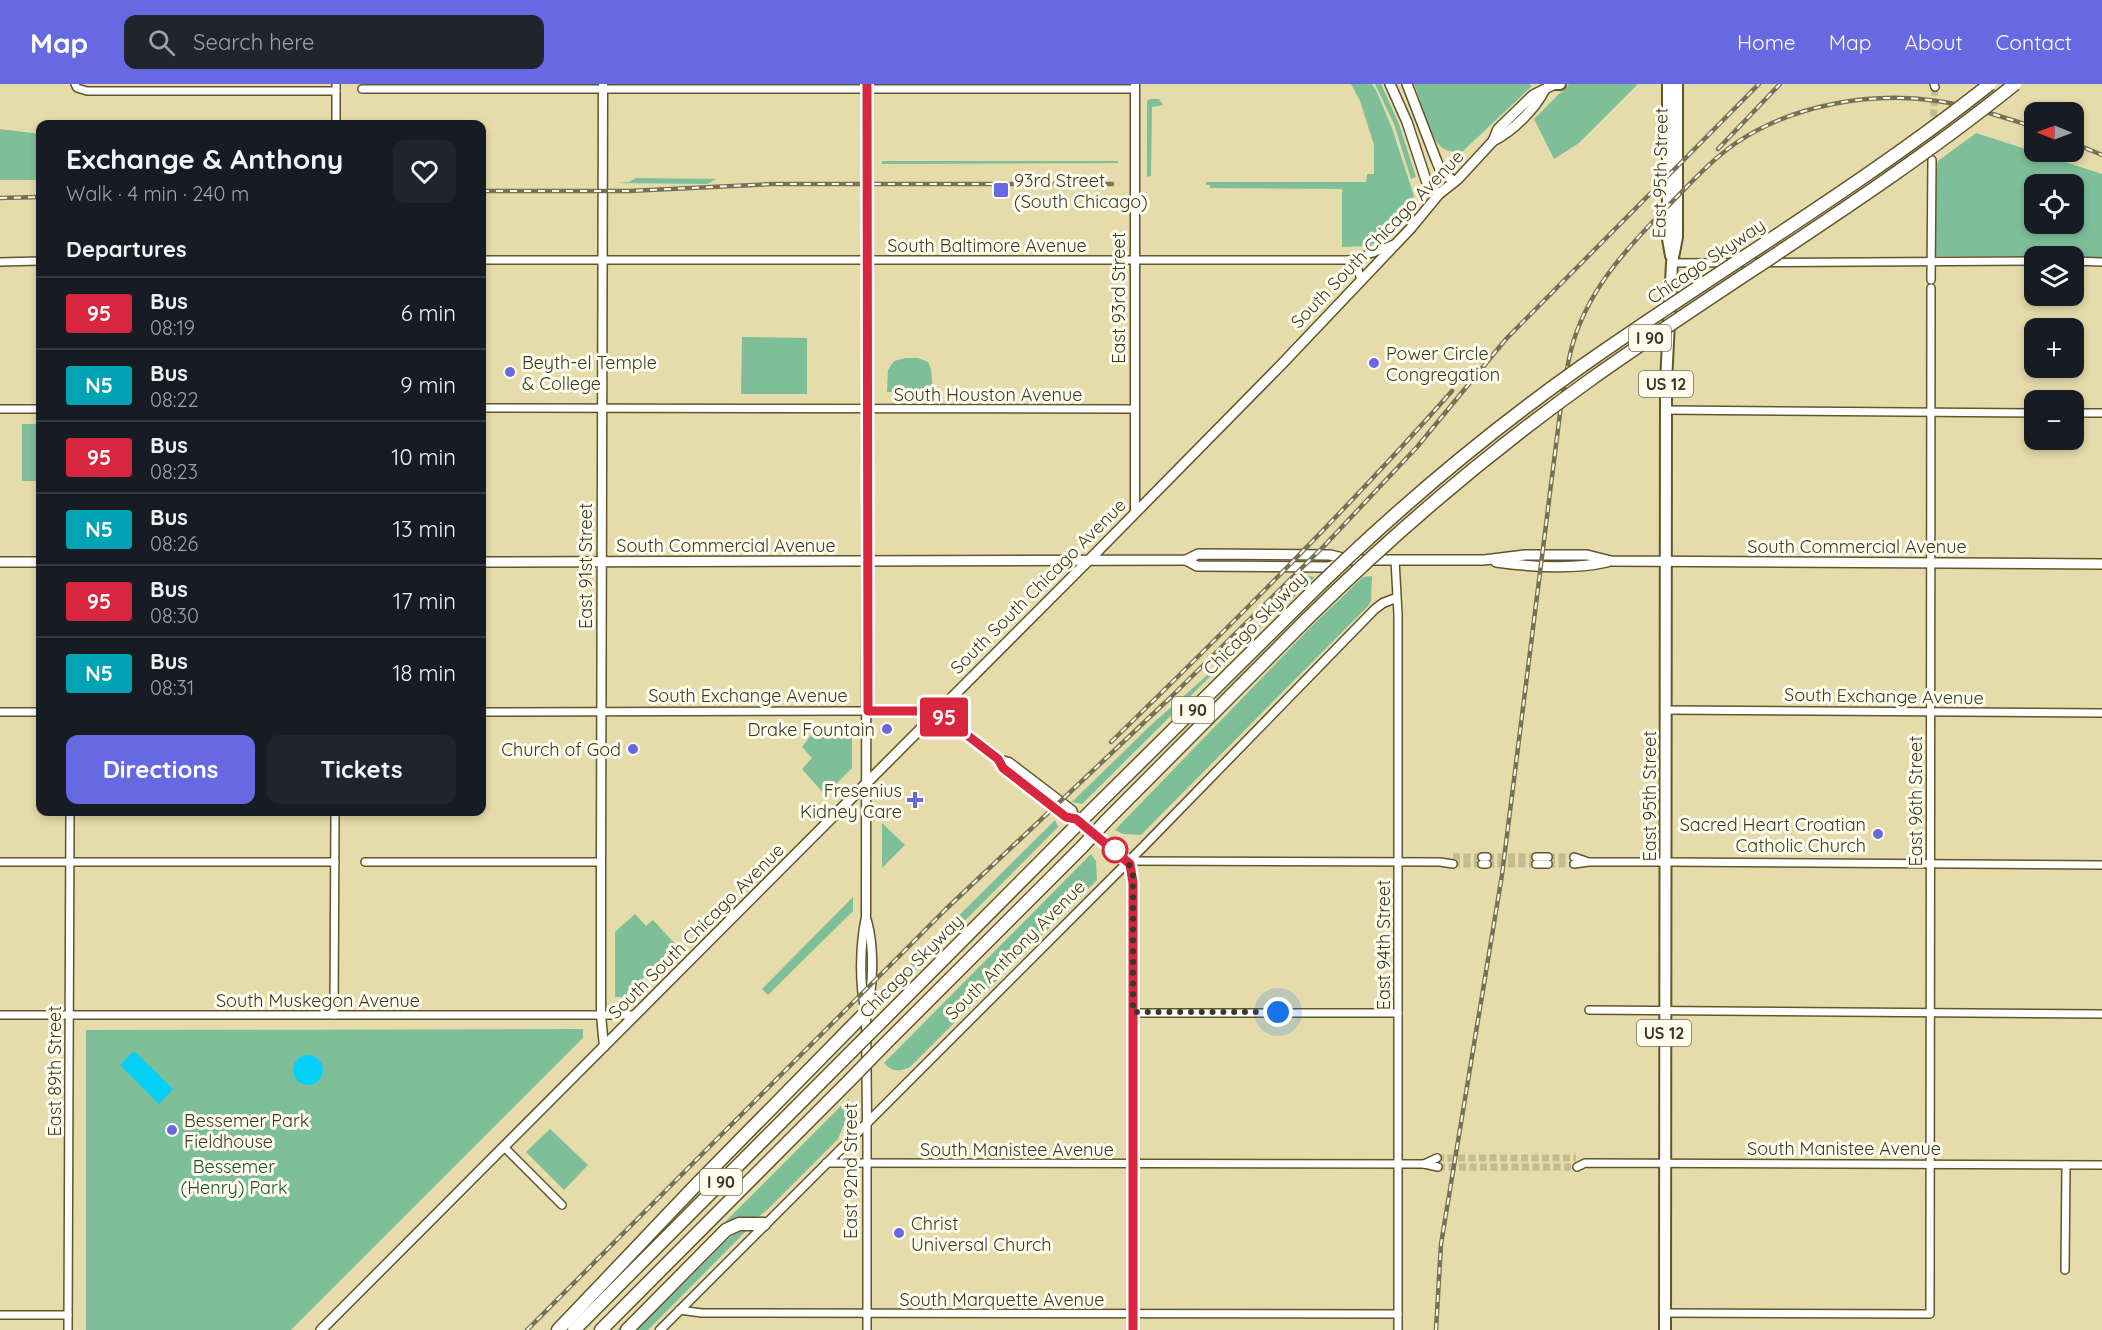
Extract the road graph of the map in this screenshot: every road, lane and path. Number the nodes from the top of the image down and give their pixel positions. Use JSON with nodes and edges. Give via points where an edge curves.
{"nodes":[{"id":1,"x":75,"y":84,"type":"edge"},
{"id":2,"x":1390,"y":84,"type":"edge"},
{"id":3,"x":1407,"y":84,"type":"edge"},
{"id":4,"x":1557,"y":84,"type":"edge"},
{"id":5,"x":1668,"y":84,"type":"edge"},
{"id":6,"x":1677,"y":84,"type":"edge"},
{"id":7,"x":1990,"y":84,"type":"edge"},
{"id":8,"x":2015,"y":84,"type":"edge"},
{"id":9,"x":867,"y":86,"type":"edge"},
{"id":10,"x":1135,"y":86,"type":"edge"},
{"id":11,"x":336,"y":87,"type":"edge"},
{"id":12,"x":603,"y":87,"type":"edge"},
{"id":13,"x":362,"y":89,"type":"dead end"},
{"id":14,"x":336,"y":120,"type":"edge"},
{"id":15,"x":1932,"y":160,"type":"dead end"},
{"id":16,"x":1454,"y":182,"type":"junction"},
{"id":17,"x":1439,"y":194,"type":"junction"},
{"id":18,"x":1397,"y":242,"type":"junction"},
{"id":19,"x":486,"y":260,"type":"edge"},
{"id":20,"x":603,"y":260,"type":"junction"},
{"id":21,"x":1135,"y":260,"type":"junction"},
{"id":22,"x":1349,"y":260,"type":"junction"},
{"id":23,"x":1931,"y":260,"type":"junction"},
{"id":24,"x":36,"y":261,"type":"edge"},
{"id":25,"x":867,"y":261,"type":"junction"},
{"id":26,"x":2024,"y":261,"type":"edge"},
{"id":27,"x":2084,"y":261,"type":"edge"},
{"id":28,"x":2102,"y":261,"type":"edge"},
{"id":29,"x":0,"y":262,"type":"edge"},
{"id":30,"x":1672,"y":263,"type":"junction"},
{"id":31,"x":1361,"y":280,"type":"junction"},
{"id":32,"x":486,"y":408,"type":"edge"},
{"id":33,"x":602,"y":408,"type":"junction"},
{"id":34,"x":0,"y":409,"type":"edge"},
{"id":35,"x":36,"y":409,"type":"edge"},
{"id":36,"x":867,"y":409,"type":"junction"},
{"id":37,"x":1135,"y":409,"type":"junction"},
{"id":38,"x":1665,"y":410,"type":"junction"},
{"id":39,"x":1931,"y":412,"type":"junction"},
{"id":40,"x":2024,"y":413,"type":"edge"},
{"id":41,"x":2084,"y":413,"type":"edge"},
{"id":42,"x":2102,"y":413,"type":"edge"},
{"id":43,"x":1135,"y":512,"type":"junction"},
{"id":44,"x":1089,"y":560,"type":"junction"},
{"id":45,"x":1395,"y":560,"type":"junction"},
{"id":46,"x":1664,"y":561,"type":"junction"},
{"id":47,"x":0,"y":562,"type":"edge"},
{"id":48,"x":36,"y":562,"type":"edge"},
{"id":49,"x":486,"y":562,"type":"edge"},
{"id":50,"x":601,"y":562,"type":"junction"},
{"id":51,"x":866,"y":562,"type":"junction"},
{"id":52,"x":1930,"y":563,"type":"junction"},
{"id":53,"x":2102,"y":564,"type":"edge"},
{"id":54,"x":1396,"y":598,"type":"junction"},
{"id":55,"x":1665,"y":710,"type":"junction"},
{"id":56,"x":486,"y":711,"type":"edge"},
{"id":57,"x":602,"y":711,"type":"junction"},
{"id":58,"x":868,"y":711,"type":"junction"},
{"id":59,"x":936,"y":711,"type":"junction"},
{"id":60,"x":0,"y":712,"type":"edge"},
{"id":61,"x":36,"y":712,"type":"edge"},
{"id":62,"x":1930,"y":713,"type":"junction"},
{"id":63,"x":2102,"y":714,"type":"edge"},
{"id":64,"x":866,"y":783,"type":"junction"},
{"id":65,"x":70,"y":816,"type":"edge"},
{"id":66,"x":335,"y":816,"type":"edge"},
{"id":67,"x":1128,"y":861,"type":"junction"},
{"id":68,"x":1453,"y":861,"type":"tunnel mouth"},
{"id":69,"x":1536,"y":861,"type":"tunnel mouth"},
{"id":70,"x":1548,"y":861,"type":"tunnel mouth"},
{"id":71,"x":1574,"y":861,"type":"tunnel mouth"},
{"id":72,"x":0,"y":862,"type":"edge"},
{"id":73,"x":70,"y":862,"type":"junction"},
{"id":74,"x":335,"y":862,"type":"junction"},
{"id":75,"x":365,"y":862,"type":"dead end"},
{"id":76,"x":601,"y":862,"type":"junction"},
{"id":77,"x":1398,"y":862,"type":"junction"},
{"id":78,"x":1665,"y":862,"type":"junction"},
{"id":79,"x":1930,"y":864,"type":"junction"},
{"id":80,"x":2102,"y":865,"type":"edge"},
{"id":81,"x":1589,"y":1010,"type":"dead end"},
{"id":82,"x":1664,"y":1011,"type":"junction"},
{"id":83,"x":866,"y":1012,"type":"junction"},
{"id":84,"x":1133,"y":1012,"type":"junction"},
{"id":85,"x":1930,"y":1012,"type":"junction"},
{"id":86,"x":1398,"y":1013,"type":"junction"},
{"id":87,"x":2102,"y":1014,"type":"edge"},
{"id":88,"x":0,"y":1015,"type":"edge"},
{"id":89,"x":69,"y":1015,"type":"junction"},
{"id":90,"x":334,"y":1015,"type":"junction"},
{"id":91,"x":601,"y":1015,"type":"junction"},
{"id":92,"x":636,"y":1015,"type":"junction"},
{"id":93,"x":604,"y":1047,"type":"junction"},
{"id":94,"x":867,"y":1123,"type":"junction"},
{"id":95,"x":504,"y":1147,"type":"junction"},
{"id":96,"x":1437,"y":1158,"type":"tunnel mouth"},
{"id":97,"x":1576,"y":1158,"type":"tunnel mouth"},
{"id":98,"x":826,"y":1163,"type":"junction"},
{"id":99,"x":1586,"y":1163,"type":"junction"},
{"id":100,"x":1664,"y":1163,"type":"junction"},
{"id":101,"x":867,"y":1164,"type":"junction"},
{"id":102,"x":1133,"y":1164,"type":"junction"},
{"id":103,"x":1398,"y":1164,"type":"junction"},
{"id":104,"x":1424,"y":1164,"type":"junction"},
{"id":105,"x":1930,"y":1164,"type":"junction"},
{"id":106,"x":2066,"y":1164,"type":"junction"},
{"id":107,"x":2102,"y":1165,"type":"edge"},
{"id":108,"x":1438,"y":1167,"type":"tunnel mouth"},
{"id":109,"x":1576,"y":1167,"type":"tunnel mouth"},
{"id":110,"x":562,"y":1205,"type":"dead end"},
{"id":111,"x":764,"y":1224,"type":"junction"},
{"id":112,"x":2065,"y":1270,"type":"dead end"},
{"id":113,"x":679,"y":1310,"type":"junction"},
{"id":114,"x":1665,"y":1313,"type":"junction"},
{"id":115,"x":867,"y":1314,"type":"junction"},
{"id":116,"x":1133,"y":1314,"type":"junction"},
{"id":117,"x":1398,"y":1314,"type":"junction"},
{"id":118,"x":0,"y":1315,"type":"edge"},
{"id":119,"x":69,"y":1315,"type":"junction"},
{"id":120,"x":68,"y":1330,"type":"edge"},
{"id":121,"x":321,"y":1330,"type":"edge"},
{"id":122,"x":558,"y":1330,"type":"edge"},
{"id":123,"x":574,"y":1330,"type":"edge"},
{"id":124,"x":601,"y":1330,"type":"edge"},
{"id":125,"x":627,"y":1330,"type":"edge"},
{"id":126,"x":660,"y":1330,"type":"edge"},
{"id":127,"x":867,"y":1330,"type":"edge"},
{"id":128,"x":1133,"y":1330,"type":"edge"},
{"id":129,"x":1398,"y":1330,"type":"edge"},
{"id":130,"x":1665,"y":1330,"type":"edge"}],
"edges":[{"from":1,"to":11,"type":"street","via":[[87,91]]},
{"from":2,"to":17,"type":"main road","via":[[1426,180]]},
{"from":3,"to":16,"type":"main road","via":[[1440,169]]},
{"from":4,"to":16,"type":"main road","name":"South South Chicago Avenue","via":[[1545,89],[1539,101]]},
{"from":5,"to":30,"type":"main road","name":"East 95th Street","number":"US 12","via":[[1668,239]]},
{"from":6,"to":30,"type":"main road","name":"East 95th Street","number":"US 12","via":[[1677,237]]},
{"from":7,"to":123,"type":"highway","name":"Chicago Skyway","number":"I 90","bridge":true,"via":[[1900,152],[1540,396],[1414,498],[1324,579]]},
{"from":8,"to":124,"type":"highway","name":"Chicago Skyway","number":"I 90","bridge":true,"via":[[1900,171],[1532,422],[1424,510],[1306,620]]},
{"from":9,"to":10,"type":"street"},
{"from":9,"to":12,"type":"street"},
{"from":9,"to":25,"type":"street","name":"East 92nd Street"},
{"from":10,"to":21,"type":"street","name":"East 93rd Street"},
{"from":11,"to":14,"type":"street"},
{"from":12,"to":13,"type":"street"},
{"from":12,"to":20,"type":"street","name":"East 91st Street"},
{"from":15,"to":23,"type":"street","name":"East 96th Street"},
{"from":16,"to":17,"type":"main road","name":"South South Chicago Avenue"},
{"from":17,"to":18,"type":"main road","name":"South South Chicago Avenue"},
{"from":18,"to":22,"type":"street","name":"South Baltimore Avenue"},
{"from":18,"to":31,"type":"main road","name":"South South Chicago Avenue"},
{"from":19,"to":20,"type":"street","name":"South Baltimore Avenue"},
{"from":20,"to":25,"type":"street","name":"South Baltimore Avenue"},
{"from":20,"to":33,"type":"street","name":"East 91st Street"},
{"from":21,"to":22,"type":"street","name":"South Baltimore Avenue"},
{"from":21,"to":25,"type":"street","name":"South Baltimore Avenue"},
{"from":21,"to":37,"type":"street","name":"East 93rd Street"},
{"from":22,"to":31,"type":"street"},
{"from":23,"to":26,"type":"street"},
{"from":23,"to":30,"type":"street"},
{"from":23,"to":39,"type":"street","name":"East 96th Street"},
{"from":24,"to":29,"type":"street"},
{"from":25,"to":36,"type":"street","name":"East 92nd Street"},
{"from":27,"to":28,"type":"street"},
{"from":30,"to":38,"type":"main road","name":"East 95th Street","number":"US 12"},
{"from":31,"to":43,"type":"main road","name":"South South Chicago Avenue"},
{"from":32,"to":33,"type":"street","name":"South Houston Avenue"},
{"from":33,"to":36,"type":"street","name":"South Houston Avenue"},
{"from":33,"to":50,"type":"street","name":"East 91st Street"},
{"from":34,"to":35,"type":"street"},
{"from":36,"to":37,"type":"street","name":"South Houston Avenue"},
{"from":36,"to":51,"type":"street","name":"East 92nd Street"},
{"from":37,"to":43,"type":"street","name":"East 93rd Street"},
{"from":38,"to":39,"type":"street"},
{"from":38,"to":46,"type":"main road","name":"East 95th Street","number":"US 12"},
{"from":39,"to":40,"type":"street"},
{"from":39,"to":52,"type":"street","name":"East 96th Street"},
{"from":41,"to":42,"type":"street"},
{"from":43,"to":44,"type":"main road","name":"South South Chicago Avenue"},
{"from":44,"to":45,"type":"main road","name":"South Commercial Avenue","via":[[1186,560],[1198,554],[1330,555],[1351,560]]},
{"from":44,"to":51,"type":"main road","name":"South Commercial Avenue"},
{"from":44,"to":59,"type":"main road","name":"South South Chicago Avenue"},
{"from":45,"to":46,"type":"main road","name":"South Commercial Avenue","via":[[1484,560],[1526,566]]},
{"from":45,"to":54,"type":"street","name":"East 94th Street"},
{"from":46,"to":52,"type":"main road","name":"South Commercial Avenue"},
{"from":46,"to":55,"type":"main road","name":"East 95th Street","number":"US 12"},
{"from":47,"to":48,"type":"main road"},
{"from":49,"to":50,"type":"main road","name":"South Commercial Avenue"},
{"from":50,"to":51,"type":"main road","name":"South Commercial Avenue"},
{"from":50,"to":57,"type":"street","name":"East 91st Street"},
{"from":51,"to":58,"type":"street","name":"East 92nd Street"},
{"from":52,"to":53,"type":"main road","name":"South Commercial Avenue"},
{"from":52,"to":62,"type":"street","name":"East 96th Street"},
{"from":54,"to":67,"type":"street","name":"South Anthony Avenue","via":[[1375,609]]},
{"from":54,"to":77,"type":"street","name":"East 94th Street"},
{"from":55,"to":62,"type":"street","name":"South Exchange Avenue"},
{"from":55,"to":78,"type":"main road","name":"East 95th Street","number":"US 12"},
{"from":56,"to":57,"type":"street","name":"South Exchange Avenue"},
{"from":57,"to":58,"type":"street","name":"South Exchange Avenue"},
{"from":57,"to":76,"type":"street","name":"East 91st Street"},
{"from":58,"to":59,"type":"street","name":"South Exchange Avenue"},
{"from":58,"to":64,"type":"street","name":"East 92nd Street"},
{"from":59,"to":64,"type":"main road","name":"South South Chicago Avenue"},
{"from":59,"to":67,"type":"street","via":[[998,759],[1003,768]]},
{"from":60,"to":61,"type":"street"},
{"from":62,"to":63,"type":"street","name":"South Exchange Avenue"},
{"from":62,"to":79,"type":"street","name":"East 96th Street"},
{"from":64,"to":83,"type":"street","name":"East 92nd Street"},
{"from":64,"to":92,"type":"main road","name":"South South Chicago Avenue"},
{"from":65,"to":73,"type":"street","name":"East 89th Street"},
{"from":66,"to":74,"type":"street"},
{"from":67,"to":77,"type":"street"},
{"from":67,"to":84,"type":"street","via":[[1133,883]]},
{"from":67,"to":94,"type":"street","name":"South Anthony Avenue"},
{"from":68,"to":77,"type":"street"},
{"from":69,"to":70,"type":"street"},
{"from":71,"to":78,"type":"street"},
{"from":72,"to":73,"type":"street"},
{"from":73,"to":74,"type":"street"},
{"from":73,"to":89,"type":"street","name":"East 89th Street"},
{"from":74,"to":90,"type":"street"},
{"from":75,"to":76,"type":"street"},
{"from":76,"to":91,"type":"street","name":"East 91st Street"},
{"from":77,"to":86,"type":"street","name":"East 94th Street"},
{"from":78,"to":79,"type":"street"},
{"from":78,"to":82,"type":"main road","name":"East 95th Street","number":"US 12"},
{"from":79,"to":80,"type":"street"},
{"from":79,"to":85,"type":"street","name":"East 96th Street"},
{"from":81,"to":82,"type":"street"},
{"from":82,"to":85,"type":"street"},
{"from":82,"to":100,"type":"main road","name":"East 95th Street","number":"US 12"},
{"from":83,"to":94,"type":"street","name":"East 92nd Street"},
{"from":83,"to":122,"type":"highway"},
{"from":84,"to":86,"type":"street"},
{"from":84,"to":102,"type":"street"},
{"from":85,"to":87,"type":"street"},
{"from":85,"to":105,"type":"street","name":"East 96th Street"},
{"from":86,"to":103,"type":"street","name":"East 94th Street"},
{"from":88,"to":89,"type":"street","name":"South Muskegon Avenue"},
{"from":89,"to":90,"type":"street","name":"South Muskegon Avenue"},
{"from":89,"to":119,"type":"street","name":"East 89th Street"},
{"from":90,"to":91,"type":"street","name":"South Muskegon Avenue"},
{"from":91,"to":92,"type":"street","name":"South Muskegon Avenue"},
{"from":91,"to":93,"type":"street","name":"East 91st Street"},
{"from":92,"to":93,"type":"main road","name":"South South Chicago Avenue"},
{"from":93,"to":95,"type":"main road","name":"South South Chicago Avenue"},
{"from":94,"to":98,"type":"street","name":"South Anthony Avenue"},
{"from":94,"to":101,"type":"street","name":"East 92nd Street"},
{"from":95,"to":110,"type":"street"},
{"from":95,"to":121,"type":"main road","name":"South South Chicago Avenue"},
{"from":96,"to":104,"type":"street","name":"South Manistee Avenue"},
{"from":97,"to":99,"type":"street","name":"South Manistee Avenue"},
{"from":98,"to":101,"type":"street","name":"South Manistee Avenue"},
{"from":98,"to":111,"type":"street","name":"South Anthony Avenue"},
{"from":99,"to":100,"type":"street","name":"South Manistee Avenue"},
{"from":99,"to":109,"type":"street","name":"South Manistee Avenue"},
{"from":100,"to":105,"type":"street","name":"South Manistee Avenue"},
{"from":100,"to":114,"type":"main road","name":"East 95th Street","number":"US 12"},
{"from":101,"to":102,"type":"street","name":"South Manistee Avenue"},
{"from":101,"to":115,"type":"street","name":"East 92nd Street"},
{"from":102,"to":103,"type":"street","name":"South Manistee Avenue"},
{"from":102,"to":116,"type":"street"},
{"from":103,"to":104,"type":"street","name":"South Manistee Avenue"},
{"from":103,"to":117,"type":"street","name":"East 94th Street"},
{"from":104,"to":108,"type":"street","name":"South Manistee Avenue"},
{"from":105,"to":106,"type":"street","name":"South Manistee Avenue"},
{"from":105,"to":114,"type":"street","name":"East 96th Street","via":[[1930,1314]]},
{"from":106,"to":107,"type":"street","name":"South Manistee Avenue"},
{"from":106,"to":112,"type":"street"},
{"from":111,"to":113,"type":"street","name":"South Anthony Avenue"},
{"from":111,"to":125,"type":"highway","via":[[739,1224],[726,1230]]},
{"from":113,"to":115,"type":"street","name":"South Marquette Avenue"},
{"from":113,"to":126,"type":"street","name":"South Anthony Avenue"},
{"from":114,"to":130,"type":"main road","name":"East 95th Street","number":"US 12"},
{"from":115,"to":116,"type":"street","name":"South Marquette Avenue"},
{"from":115,"to":127,"type":"street","name":"East 92nd Street"},
{"from":116,"to":117,"type":"street","name":"South Marquette Avenue"},
{"from":116,"to":128,"type":"street"},
{"from":117,"to":129,"type":"street","name":"East 94th Street"},
{"from":118,"to":119,"type":"street"},
{"from":119,"to":120,"type":"street","name":"East 89th Street"}]}
